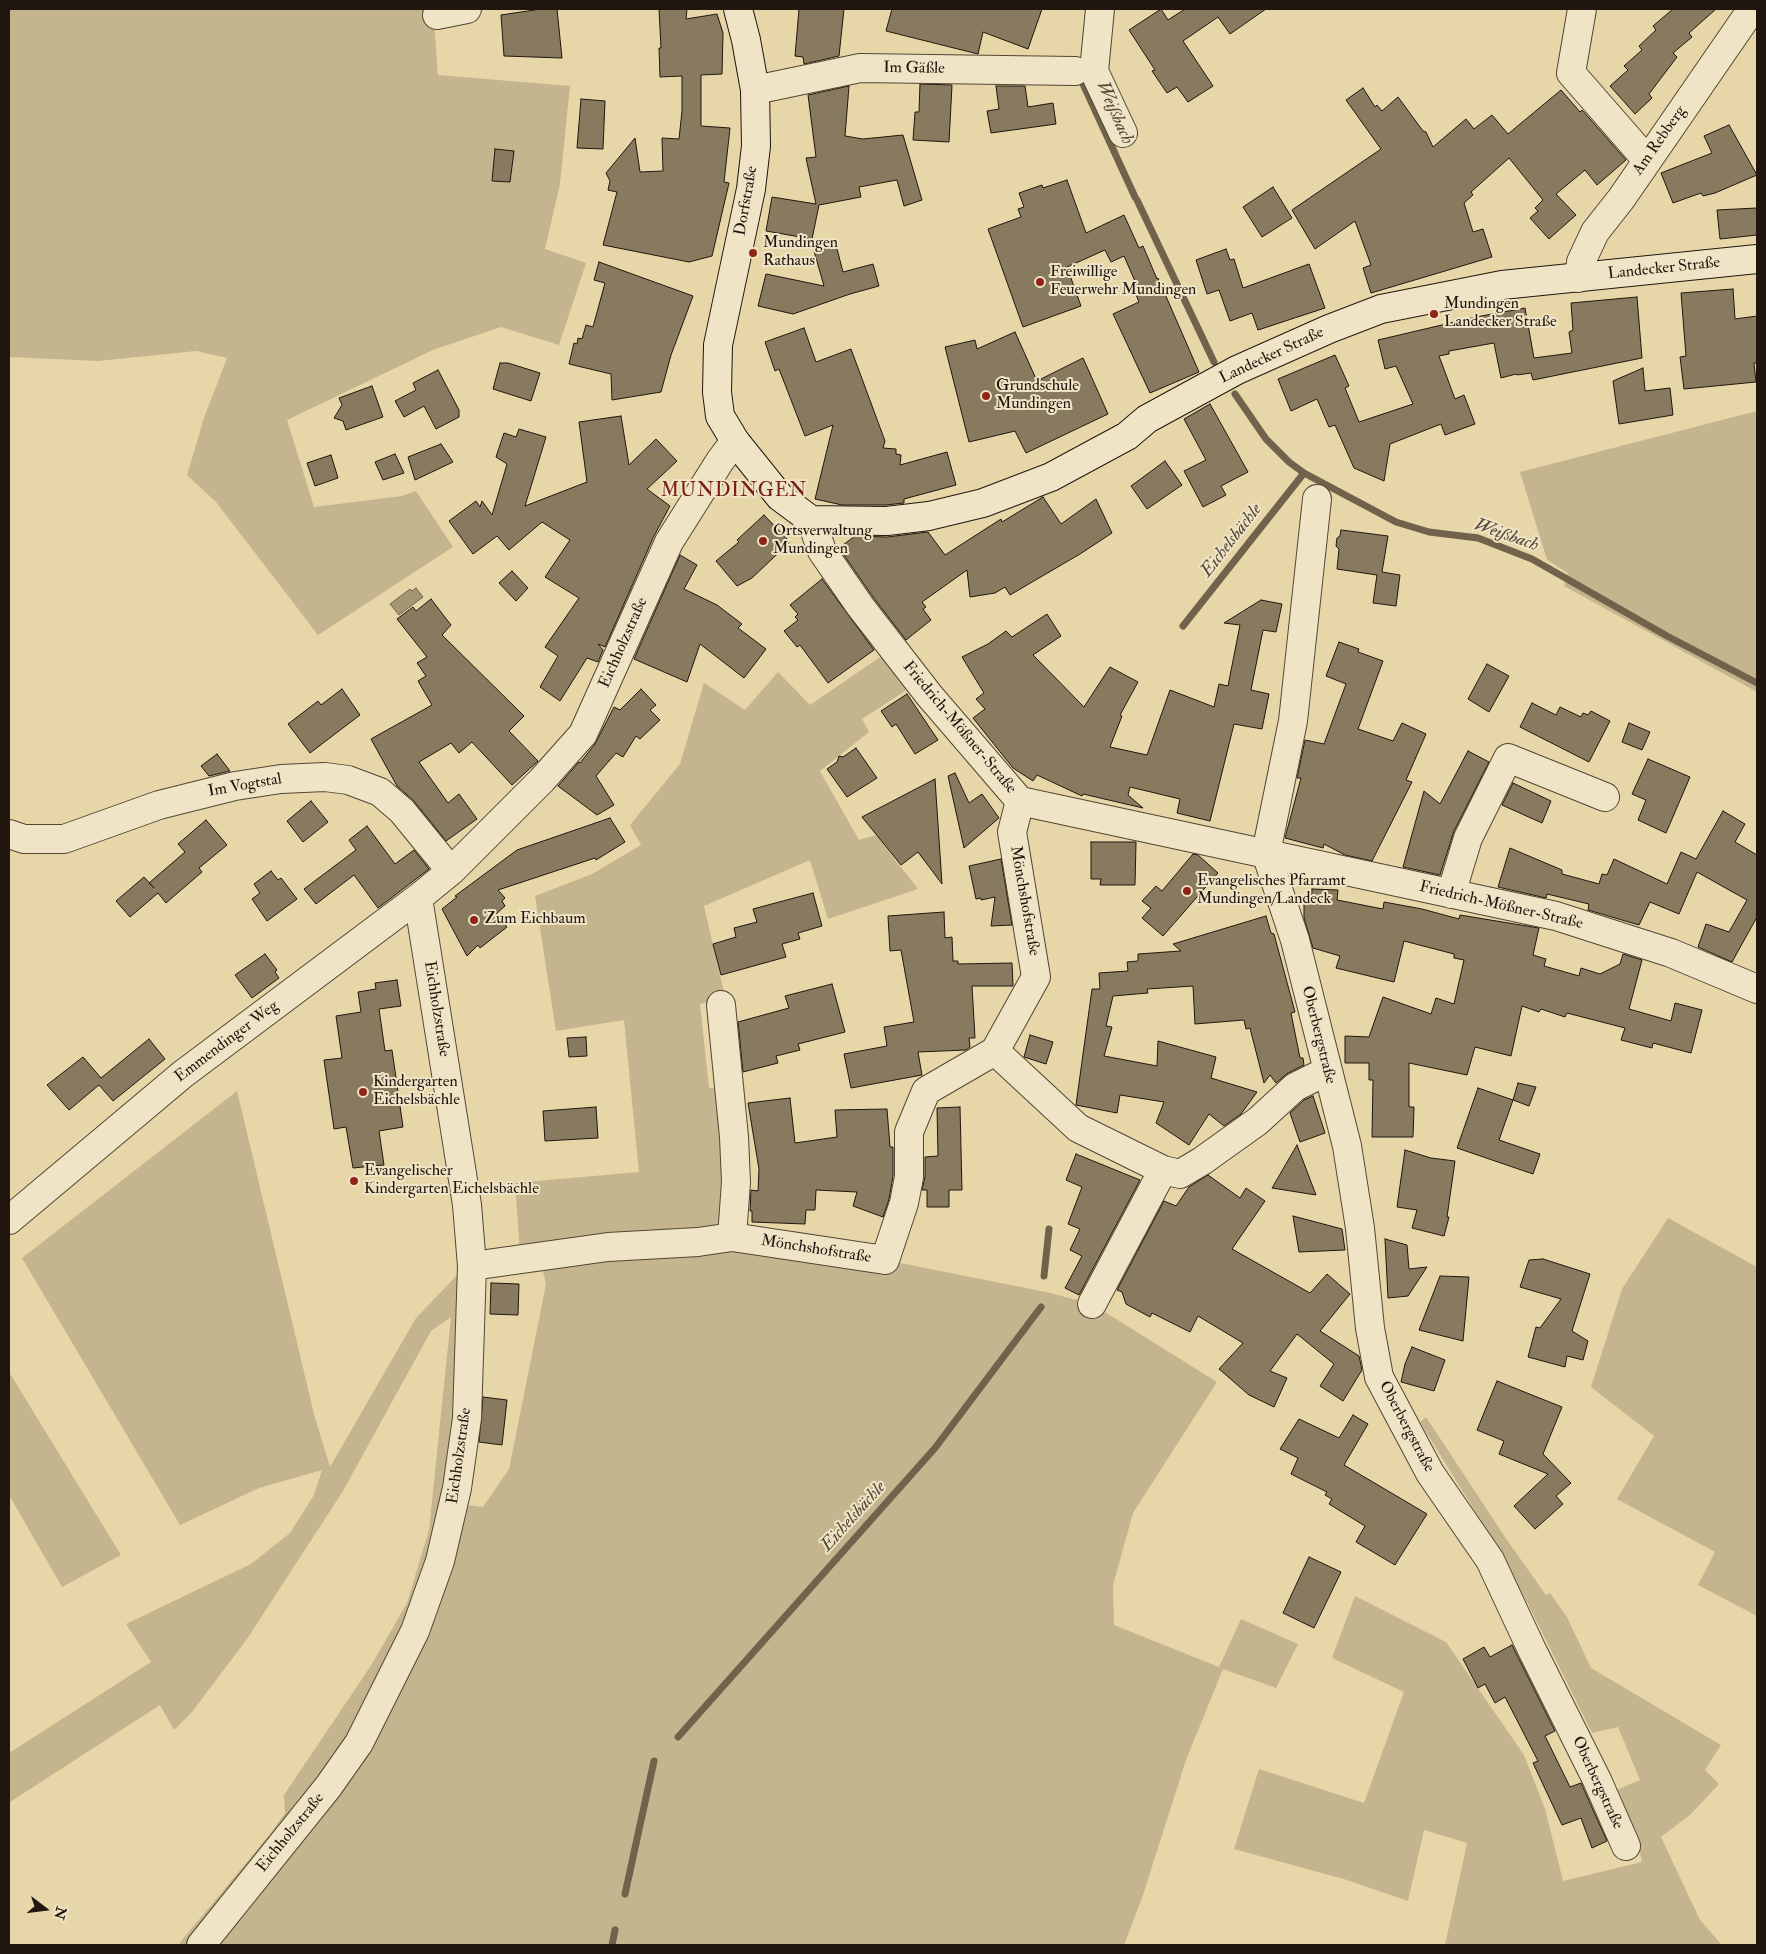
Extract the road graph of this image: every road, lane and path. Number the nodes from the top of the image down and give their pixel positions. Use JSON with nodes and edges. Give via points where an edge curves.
{"nodes":[{"id":1,"x":468,"y":9,"type":"edge"},
{"id":2,"x":738,"y":9,"type":"edge"},
{"id":3,"x":1100,"y":9,"type":"edge"},
{"id":4,"x":1582,"y":9,"type":"edge"},
{"id":5,"x":437,"y":15,"type":"dead end"},
{"id":6,"x":1751,"y":20,"type":"edge"},
{"id":7,"x":1075,"y":71,"type":"dead end"},
{"id":8,"x":755,"y":90,"type":"junction"},
{"id":9,"x":1123,"y":133,"type":"dead end"},
{"id":10,"x":1646,"y":160,"type":"junction"},
{"id":11,"x":1757,"y":259,"type":"edge"},
{"id":12,"x":1579,"y":278,"type":"junction"},
{"id":13,"x":735,"y":441,"type":"junction"},
{"id":14,"x":1317,"y":499,"type":"dead end"},
{"id":15,"x":811,"y":520,"type":"junction"},
{"id":16,"x":1604,"y":797,"type":"dead end"},
{"id":17,"x":1020,"y":801,"type":"junction"},
{"id":18,"x":9,"y":834,"type":"edge"},
{"id":19,"x":1266,"y":853,"type":"junction"},
{"id":20,"x":451,"y":871,"type":"junction"},
{"id":21,"x":1451,"y":894,"type":"junction"},
{"id":22,"x":418,"y":898,"type":"junction"},
{"id":23,"x":1757,"y":988,"type":"edge"},
{"id":24,"x":721,"y":1005,"type":"dead end"},
{"id":25,"x":995,"y":1051,"type":"junction"},
{"id":26,"x":1327,"y":1071,"type":"junction"},
{"id":27,"x":1163,"y":1170,"type":"junction"},
{"id":28,"x":9,"y":1220,"type":"edge"},
{"id":29,"x":732,"y":1237,"type":"junction"},
{"id":30,"x":472,"y":1266,"type":"junction"},
{"id":31,"x":1092,"y":1304,"type":"dead end"},
{"id":32,"x":1626,"y":1846,"type":"dead end"},
{"id":33,"x":201,"y":1945,"type":"edge"}],
"edges":[{"from":1,"to":5,"type":"street"},
{"from":2,"to":8,"type":"street","name":"Dorfstraße"},
{"from":3,"to":9,"type":"street","via":[[1094,71]]},
{"from":4,"to":10,"type":"street","via":[[1571,74]]},
{"from":6,"to":10,"type":"street","name":"Am Rebberg"},
{"from":7,"to":8,"type":"street","name":"Im Gäßle","via":[[860,68]]},
{"from":8,"to":13,"type":"street","name":"Dorfstraße","via":[[756,146],[751,188],[718,345],[720,416]]},
{"from":10,"to":12,"type":"street","name":"Am Rebberg","via":[[1585,249]]},
{"from":11,"to":12,"type":"street","name":"Landecker Straße"},
{"from":12,"to":15,"type":"street","name":"Landecker Straße","via":[[1502,285],[1431,298],[1373,313],[1330,329],[1237,370],[1051,477],[983,503],[929,516],[887,521]]},
{"from":13,"to":15,"type":"street","name":"Dorfstraße","via":[[780,497]]},
{"from":13,"to":20,"type":"street","name":"Eichholzstraße","via":[[669,542],[583,734]]},
{"from":14,"to":19,"type":"street","via":[[1293,721]]},
{"from":15,"to":17,"type":"street","name":"Friedrich-Mößner-Straße","via":[[822,551],[860,606],[929,695]]},
{"from":16,"to":21,"type":"street","via":[[1508,758],[1468,838]]},
{"from":17,"to":19,"type":"street","name":"Friedrich-Mößner-Straße"},
{"from":17,"to":25,"type":"street","name":"Mönchshofstraße","via":[[1012,832],[1036,977]]},
{"from":18,"to":20,"type":"street","name":"Im Vogtstal","via":[[24,839],[64,838],[159,804],[235,786],[324,777],[348,780],[380,792],[402,811]]},
{"from":19,"to":21,"type":"street","name":"Friedrich-Mößner-Straße"},
{"from":19,"to":26,"type":"street","name":"Oberbergstraße","via":[[1295,940]]},
{"from":20,"to":22,"type":"street","name":"Emmendinger Weg"},
{"from":21,"to":23,"type":"street","name":"Friedrich-Mößner-Straße","via":[[1556,916],[1671,953]]},
{"from":22,"to":28,"type":"street","name":"Emmendinger Weg","via":[[183,1074]]},
{"from":22,"to":30,"type":"street","name":"Eichholzstraße","via":[[467,1205]]},
{"from":24,"to":29,"type":"street","via":[[734,1137],[736,1182]]},
{"from":25,"to":27,"type":"street","via":[[1078,1128]]},
{"from":25,"to":29,"type":"street","name":"Mönchshofstraße","via":[[926,1091],[909,1132],[909,1177],[885,1260]]},
{"from":26,"to":27,"type":"street","via":[[1295,1087],[1258,1121],[1202,1161],[1180,1174]]},
{"from":26,"to":32,"type":"street","name":"Oberbergstraße","via":[[1347,1146],[1379,1377],[1430,1473],[1490,1560]]},
{"from":27,"to":31,"type":"street"},
{"from":29,"to":30,"type":"street","name":"Mönchshofstraße","via":[[608,1247]]},
{"from":30,"to":33,"type":"street","name":"Eichholzstraße","via":[[467,1418],[457,1488],[440,1561],[415,1631],[359,1743],[328,1787]]}]}
